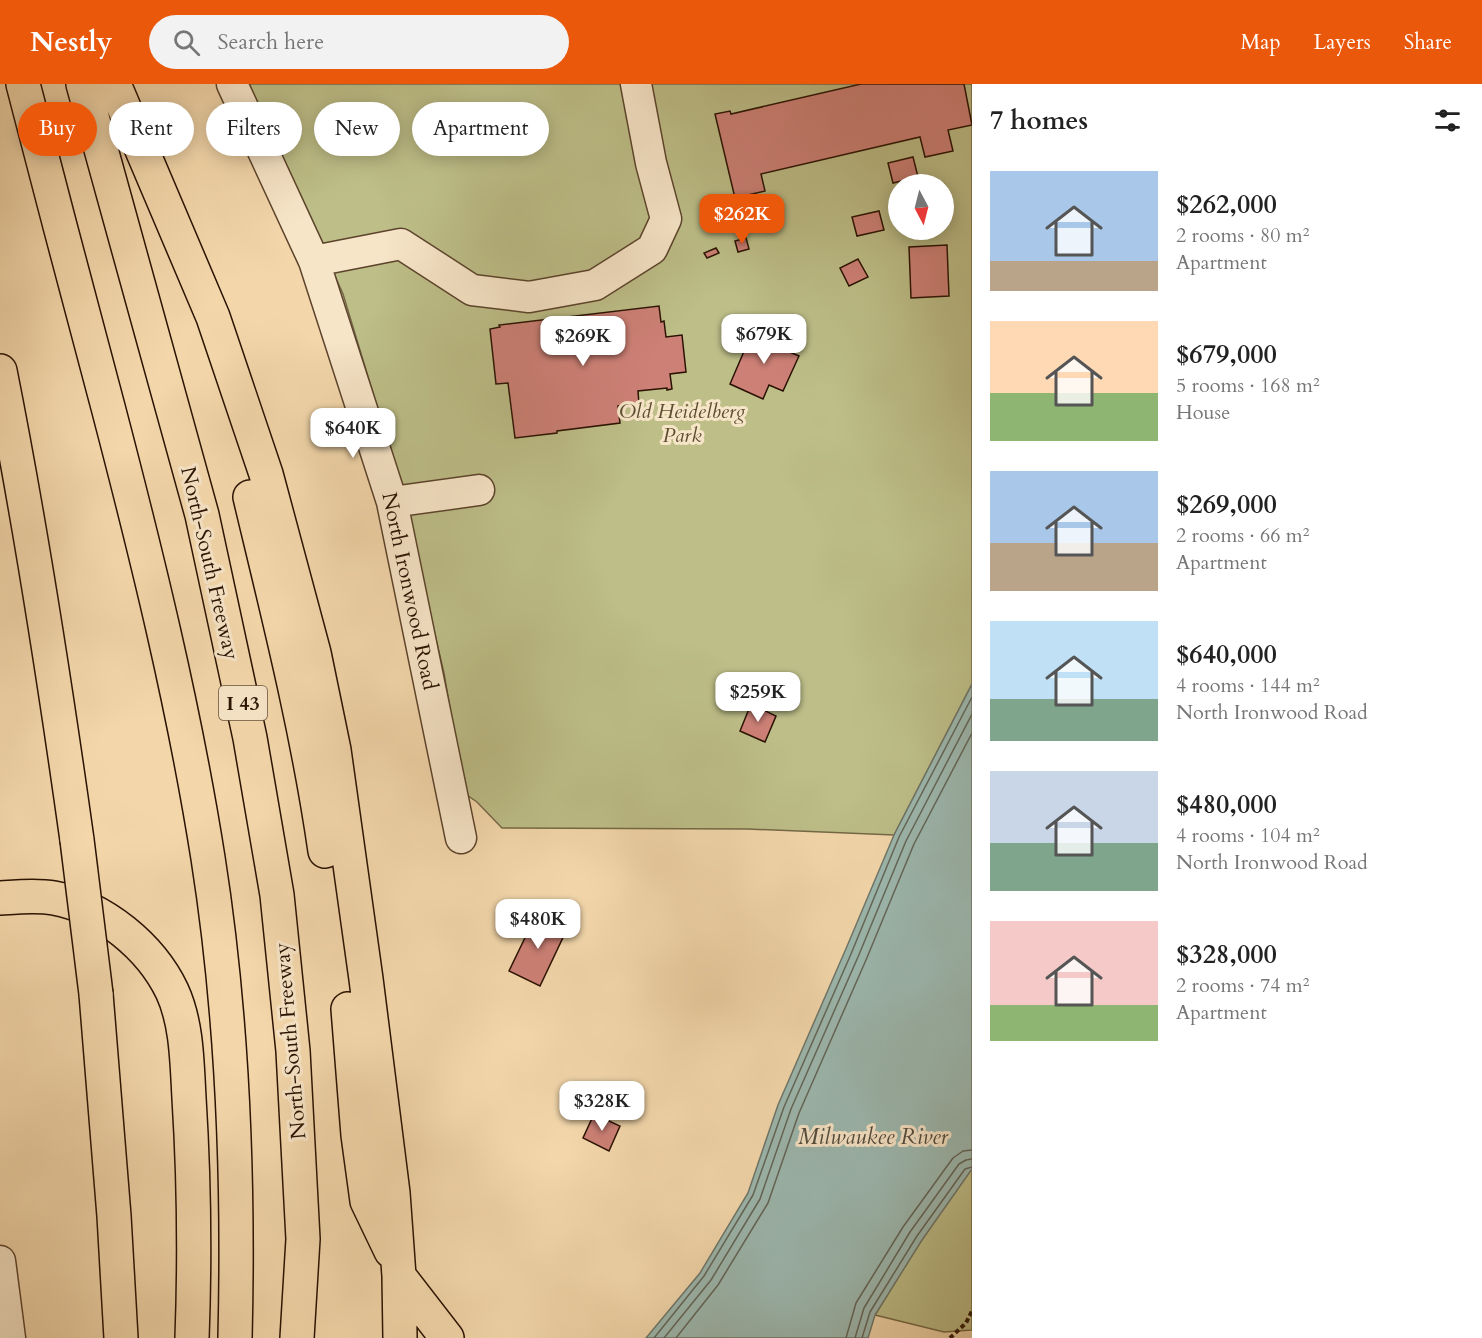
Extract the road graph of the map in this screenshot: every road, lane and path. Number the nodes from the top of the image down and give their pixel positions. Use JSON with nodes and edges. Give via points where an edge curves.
{"nodes":[{"id":1,"x":23,"y":84,"type":"edge"},
{"id":2,"x":83,"y":84,"type":"edge"},
{"id":3,"x":114,"y":84,"type":"edge"},
{"id":4,"x":232,"y":84,"type":"edge"},
{"id":5,"x":636,"y":84,"type":"edge"},
{"id":6,"x":315,"y":261,"type":"junction"},
{"id":7,"x":0,"y":371,"type":"edge"},
{"id":8,"x":479,"y":490,"type":"dead end"},
{"id":9,"x":392,"y":502,"type":"junction"},
{"id":10,"x":461,"y":838,"type":"dead end"},
{"id":11,"x":0,"y":898,"type":"edge"},
{"id":12,"x":0,"y":1262,"type":"edge"},
{"id":13,"x":399,"y":1271,"type":"junction"},
{"id":14,"x":972,"y":1311,"type":"edge"},
{"id":15,"x":6,"y":1322,"type":"edge"},
{"id":16,"x":121,"y":1338,"type":"edge"},
{"id":17,"x":192,"y":1338,"type":"edge"},
{"id":18,"x":235,"y":1338,"type":"edge"},
{"id":19,"x":297,"y":1338,"type":"edge"},
{"id":20,"x":400,"y":1338,"type":"edge"},
{"id":21,"x":447,"y":1338,"type":"edge"},
{"id":22,"x":950,"y":1338,"type":"edge"}],
"edges":[{"from":1,"to":18,"type":"highway","via":[[142,540],[190,753],[223,970],[230,1055],[236,1194]]},
{"from":2,"to":19,"type":"highway","name":"North-South Freeway","number":"I 43","via":[[202,515],[256,772],[277,895],[293,1051],[303,1239]]},
{"from":3,"to":13,"type":"highway","via":[[213,317],[266,474],[314,653],[334,750],[392,1181]]},
{"from":4,"to":6,"type":"street","name":"North Ironwood Road"},
{"from":5,"to":6,"type":"street","via":[[666,219],[652,249],[595,285],[529,297],[472,290],[401,244]]},
{"from":6,"to":9,"type":"street","name":"North Ironwood Road"},
{"from":7,"to":16,"type":"highway","bridge":true,"via":[[52,660],[77,840],[96,994]]},
{"from":8,"to":9,"type":"street"},
{"from":9,"to":10,"type":"street","name":"North Ironwood Road"},
{"from":11,"to":17,"type":"highway","via":[[55,898],[92,911],[132,939],[156,965],[173,992],[183,1031],[190,1101]]},
{"from":12,"to":15,"type":"street"},
{"from":13,"to":20,"type":"highway"},
{"from":13,"to":21,"type":"highway"},
{"from":14,"to":22,"type":"path"}]}
